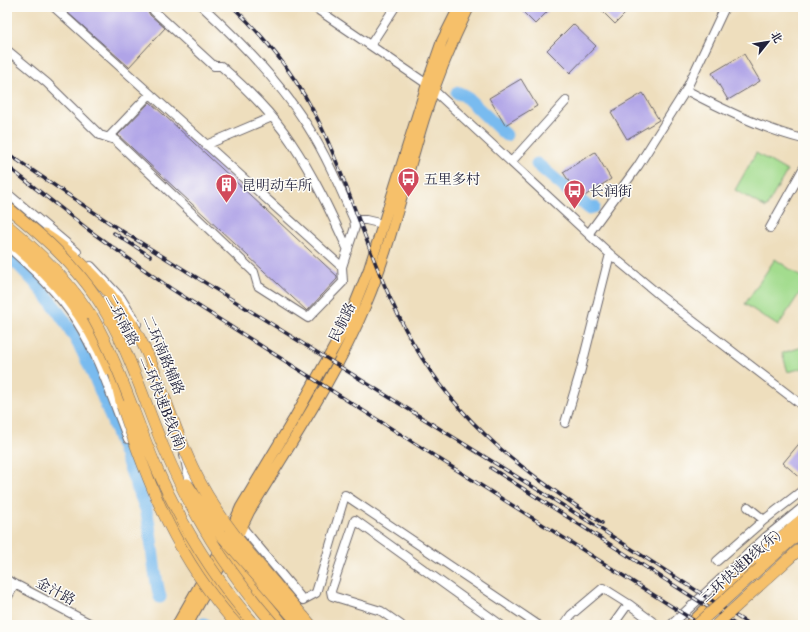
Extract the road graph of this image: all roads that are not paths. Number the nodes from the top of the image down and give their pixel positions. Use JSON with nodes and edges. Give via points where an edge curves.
{"nodes":[{"id":1,"x":54,"y":7,"type":"edge"},
{"id":2,"x":203,"y":7,"type":"edge"},
{"id":3,"x":389,"y":7,"type":"edge"},
{"id":4,"x":395,"y":7,"type":"edge"},
{"id":5,"x":459,"y":7,"type":"edge"},
{"id":6,"x":469,"y":7,"type":"edge"},
{"id":7,"x":725,"y":7,"type":"edge"},
{"id":8,"x":320,"y":9,"type":"edge"},
{"id":9,"x":154,"y":11,"type":"dead end"},
{"id":10,"x":381,"y":28,"type":"junction"},
{"id":11,"x":370,"y":44,"type":"junction"},
{"id":12,"x":7,"y":50,"type":"edge"},
{"id":13,"x":430,"y":87,"type":"junction"},
{"id":14,"x":686,"y":90,"type":"junction"},
{"id":15,"x":150,"y":94,"type":"junction"},
{"id":16,"x":566,"y":101,"type":"dead end"},
{"id":17,"x":272,"y":117,"type":"junction"},
{"id":18,"x":108,"y":138,"type":"junction"},
{"id":19,"x":803,"y":139,"type":"edge"},
{"id":20,"x":206,"y":145,"type":"junction"},
{"id":21,"x":512,"y":161,"type":"junction"},
{"id":22,"x":803,"y":169,"type":"edge"},
{"id":23,"x":7,"y":192,"type":"edge"},
{"id":24,"x":7,"y":208,"type":"edge"},
{"id":25,"x":354,"y":220,"type":"junction"},
{"id":26,"x":7,"y":224,"type":"edge"},
{"id":27,"x":383,"y":224,"type":"junction"},
{"id":28,"x":770,"y":228,"type":"dead end"},
{"id":29,"x":7,"y":233,"type":"edge"},
{"id":30,"x":589,"y":233,"type":"junction"},
{"id":31,"x":7,"y":239,"type":"edge"},
{"id":32,"x":7,"y":246,"type":"edge"},
{"id":33,"x":348,"y":250,"type":"junction"},
{"id":34,"x":610,"y":254,"type":"junction"},
{"id":35,"x":44,"y":259,"type":"junction"},
{"id":36,"x":342,"y":267,"type":"junction"},
{"id":37,"x":92,"y":316,"type":"junction"},
{"id":38,"x":111,"y":321,"type":"junction"},
{"id":39,"x":122,"y":406,"type":"junction"},
{"id":40,"x":803,"y":406,"type":"edge"},
{"id":41,"x":565,"y":423,"type":"dead end"},
{"id":42,"x":803,"y":490,"type":"edge"},
{"id":43,"x":748,"y":507,"type":"dead end"},
{"id":44,"x":803,"y":507,"type":"edge"},
{"id":45,"x":803,"y":518,"type":"edge"},
{"id":46,"x":764,"y":520,"type":"junction"},
{"id":47,"x":242,"y":527,"type":"junction"},
{"id":48,"x":803,"y":530,"type":"edge"},
{"id":49,"x":803,"y":546,"type":"edge"},
{"id":50,"x":224,"y":551,"type":"junction"},
{"id":51,"x":803,"y":552,"type":"edge"},
{"id":52,"x":717,"y":561,"type":"dead end"},
{"id":53,"x":209,"y":578,"type":"junction"},
{"id":54,"x":7,"y":580,"type":"edge"},
{"id":55,"x":15,"y":584,"type":"junction"},
{"id":56,"x":316,"y":593,"type":"junction"},
{"id":57,"x":332,"y":596,"type":"junction"},
{"id":58,"x":7,"y":598,"type":"edge"},
{"id":59,"x":628,"y":604,"type":"junction"},
{"id":60,"x":93,"y":625,"type":"edge"},
{"id":61,"x":178,"y":625,"type":"edge"},
{"id":62,"x":187,"y":625,"type":"edge"},
{"id":63,"x":237,"y":625,"type":"edge"},
{"id":64,"x":245,"y":625,"type":"edge"},
{"id":65,"x":254,"y":625,"type":"edge"},
{"id":66,"x":274,"y":625,"type":"edge"},
{"id":67,"x":284,"y":625,"type":"edge"},
{"id":68,"x":300,"y":625,"type":"edge"},
{"id":69,"x":311,"y":625,"type":"edge"},
{"id":70,"x":401,"y":625,"type":"edge"},
{"id":71,"x":501,"y":625,"type":"edge"},
{"id":72,"x":538,"y":625,"type":"edge"},
{"id":73,"x":564,"y":625,"type":"edge"},
{"id":74,"x":613,"y":625,"type":"edge"},
{"id":75,"x":657,"y":625,"type":"edge"},
{"id":76,"x":671,"y":625,"type":"edge"},
{"id":77,"x":689,"y":625,"type":"edge"},
{"id":78,"x":697,"y":625,"type":"edge"},
{"id":79,"x":703,"y":625,"type":"edge"},
{"id":80,"x":716,"y":625,"type":"edge"},
{"id":81,"x":720,"y":625,"type":"edge"}],
"edges":[{"from":1,"to":15,"type":"street"},
{"from":2,"to":25,"type":"street","via":[[232,33],[285,94],[307,125],[330,166]]},
{"from":3,"to":10,"type":"street","via":[[380,19]]},
{"from":4,"to":10,"type":"street"},
{"from":5,"to":13,"type":"main road","name":"民航路","via":[[442,41]]},
{"from":6,"to":13,"type":"main road","name":"民航路"},
{"from":7,"to":14,"type":"street"},
{"from":8,"to":11,"type":"street"},
{"from":9,"to":17,"type":"street","via":[[214,66],[221,66],[254,96]]},
{"from":10,"to":11,"type":"street"},
{"from":11,"to":13,"type":"street"},
{"from":12,"to":18,"type":"street","via":[[47,83],[100,135]]},
{"from":13,"to":21,"type":"street"},
{"from":13,"to":27,"type":"main road","name":"民航路"},
{"from":13,"to":47,"type":"main road","name":"民航路","via":[[378,272],[366,304],[342,355]]},
{"from":14,"to":19,"type":"street","via":[[709,103]]},
{"from":14,"to":30,"type":"street","via":[[638,166]]},
{"from":15,"to":18,"type":"street"},
{"from":15,"to":20,"type":"street"},
{"from":16,"to":21,"type":"street"},
{"from":17,"to":20,"type":"street"},
{"from":17,"to":33,"type":"street","via":[[291,141],[305,165],[325,200]]},
{"from":18,"to":36,"type":"street","via":[[115,140],[254,272],[258,286],[308,318],[343,282]]},
{"from":20,"to":36,"type":"street"},
{"from":21,"to":30,"type":"street"},
{"from":22,"to":28,"type":"street"},
{"from":23,"to":50,"type":"street","name":"二环南路辅路","via":[[90,264],[131,312],[168,394],[195,503]]},
{"from":24,"to":38,"type":"highway","name":"二环快速B线(南)","bridge":true,"via":[[67,261],[88,285]]},
{"from":24,"to":50,"type":"main road","name":"二环南路","via":[[66,262],[95,298],[121,346],[180,488]]},
{"from":24,"to":69,"type":"highway","bridge":true,"via":[[76,257],[108,291],[132,324],[144,348],[183,446],[205,492],[236,536]]},
{"from":25,"to":27,"type":"street"},
{"from":25,"to":33,"type":"street","via":[[355,227]]},
{"from":26,"to":35,"type":"highway"},
{"from":26,"to":53,"type":"main road","name":"二环南路","via":[[62,273],[97,321],[124,379],[171,513],[189,548]]},
{"from":27,"to":50,"type":"main road","name":"民航路","via":[[368,269],[334,351],[241,507]]},
{"from":29,"to":35,"type":"highway","via":[[29,246]]},
{"from":30,"to":34,"type":"street"},
{"from":31,"to":39,"type":"highway","via":[[46,274],[81,316],[100,349]]},
{"from":32,"to":53,"type":"street","via":[[52,289],[78,322],[97,360],[149,485],[179,536]]},
{"from":33,"to":36,"type":"street"},
{"from":34,"to":40,"type":"street"},
{"from":34,"to":41,"type":"street"},
{"from":35,"to":37,"type":"highway","via":[[67,283]]},
{"from":37,"to":39,"type":"highway","bridge":true,"via":[[107,347]]},
{"from":37,"to":65,"type":"highway","bridge":true,"via":[[113,358],[158,470],[186,528],[209,566]]},
{"from":38,"to":66,"type":"highway","name":"二环快速B线(南)","bridge":true,"via":[[171,464],[198,521],[233,575]]},
{"from":38,"to":68,"type":"highway","bridge":true,"via":[[137,370],[172,454],[196,500],[235,552]]},
{"from":39,"to":63,"type":"highway","bridge":true,"via":[[146,476],[172,533],[208,590]]},
{"from":42,"to":46,"type":"street"},
{"from":43,"to":46,"type":"street"},
{"from":44,"to":76,"type":"street","via":[[766,537]]},
{"from":45,"to":77,"type":"main road","via":[[770,546]]},
{"from":46,"to":52,"type":"street"},
{"from":47,"to":50,"type":"main road","name":"民航路"},
{"from":47,"to":56,"type":"street","via":[[303,600]]},
{"from":48,"to":78,"type":"highway","name":"二环快速B线(东)","bridge":true},
{"from":48,"to":79,"type":"main road"},
{"from":49,"to":80,"type":"highway","bridge":true},
{"from":50,"to":53,"type":"main road","name":"民航路"},
{"from":50,"to":67,"type":"main road","name":"二环南路"},
{"from":51,"to":81,"type":"main road"},
{"from":53,"to":61,"type":"main road","name":"民航路"},
{"from":53,"to":62,"type":"main road","name":"民航路"},
{"from":53,"to":64,"type":"main road","name":"二环南路"},
{"from":54,"to":55,"type":"street","name":"金汁路"},
{"from":55,"to":58,"type":"street"},
{"from":55,"to":60,"type":"street","name":"金汁路"},
{"from":56,"to":57,"type":"street"},
{"from":56,"to":72,"type":"street","via":[[345,495]]},
{"from":57,"to":70,"type":"street","via":[[381,611]]},
{"from":57,"to":71,"type":"street","via":[[330,591],[355,520]]},
{"from":59,"to":73,"type":"street","via":[[603,588]]},
{"from":59,"to":74,"type":"street"},
{"from":59,"to":75,"type":"street"}]}
